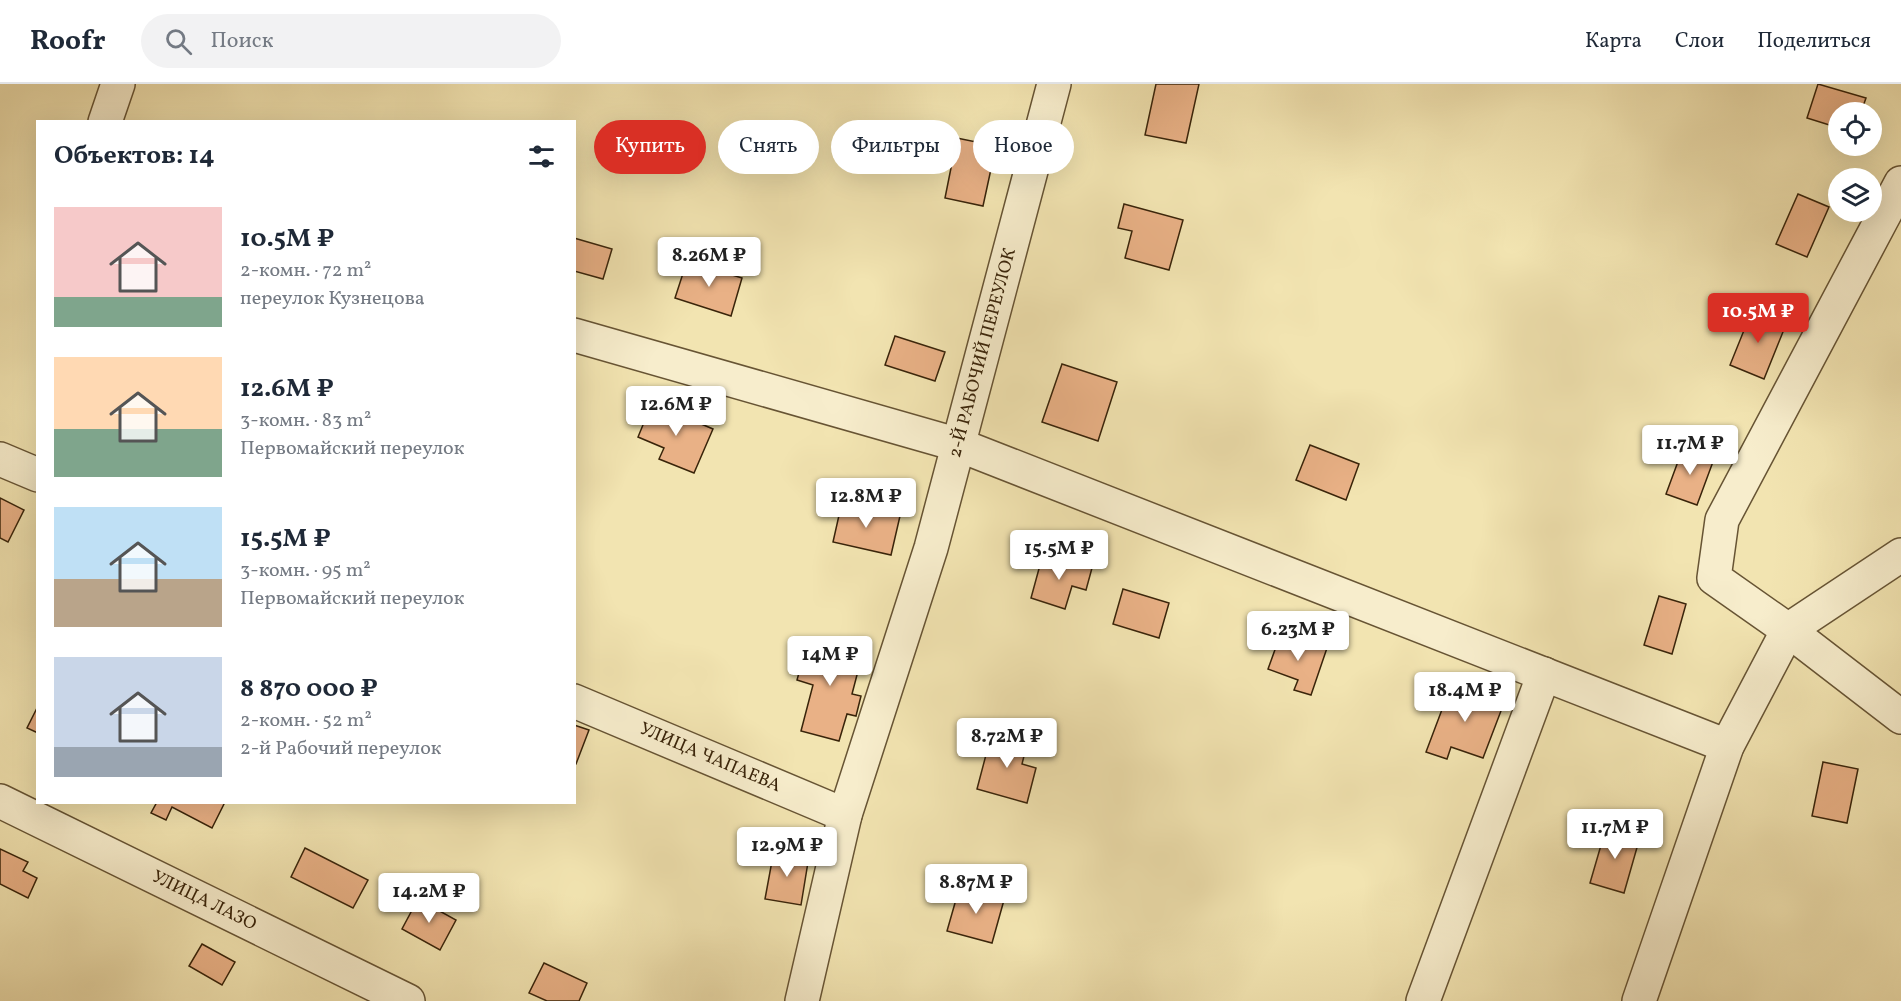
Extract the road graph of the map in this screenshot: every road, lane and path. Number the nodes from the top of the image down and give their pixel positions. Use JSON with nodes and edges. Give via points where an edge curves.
{"nodes":[{"id":1,"x":117,"y":84,"type":"edge"},
{"id":2,"x":1054,"y":84,"type":"edge"},
{"id":3,"x":106,"y":120,"type":"edge"},
{"id":4,"x":1901,"y":183,"type":"edge"},
{"id":5,"x":576,"y":336,"type":"edge"},
{"id":6,"x":959,"y":445,"type":"junction"},
{"id":7,"x":0,"y":459,"type":"edge"},
{"id":8,"x":36,"y":474,"type":"edge"},
{"id":9,"x":1901,"y":555,"type":"edge"},
{"id":10,"x":1788,"y":630,"type":"junction"},
{"id":11,"x":1544,"y":674,"type":"junction"},
{"id":12,"x":576,"y":702,"type":"edge"},
{"id":13,"x":1901,"y":717,"type":"edge"},
{"id":14,"x":1727,"y":746,"type":"junction"},
{"id":15,"x":0,"y":801,"type":"edge"},
{"id":16,"x":845,"y":815,"type":"junction"},
{"id":17,"x":408,"y":1001,"type":"edge"},
{"id":18,"x":802,"y":1001,"type":"edge"},
{"id":19,"x":1423,"y":1001,"type":"edge"},
{"id":20,"x":1640,"y":1001,"type":"edge"}],
"edges":[{"from":1,"to":3,"type":"street"},
{"from":2,"to":6,"type":"street","name":"2-Й РАБОЧИЙ ПЕРЕУЛОК"},
{"from":4,"to":10,"type":"street","via":[[1722,520],[1714,578]]},
{"from":5,"to":6,"type":"street"},
{"from":6,"to":11,"type":"street"},
{"from":6,"to":16,"type":"street","name":"2-Й РАБОЧИЙ ПЕРЕУЛОК","via":[[932,548]]},
{"from":7,"to":8,"type":"street"},
{"from":9,"to":10,"type":"street"},
{"from":10,"to":13,"type":"street"},
{"from":10,"to":14,"type":"street"},
{"from":11,"to":14,"type":"street"},
{"from":11,"to":19,"type":"street"},
{"from":12,"to":16,"type":"street","name":"УЛИЦА ЧАПАЕВА"},
{"from":14,"to":20,"type":"street"},
{"from":15,"to":17,"type":"street","name":"УЛИЦА ЛАЗО"},
{"from":16,"to":18,"type":"street","name":"2-Й РАБОЧИЙ ПЕРЕУЛОК"}]}
